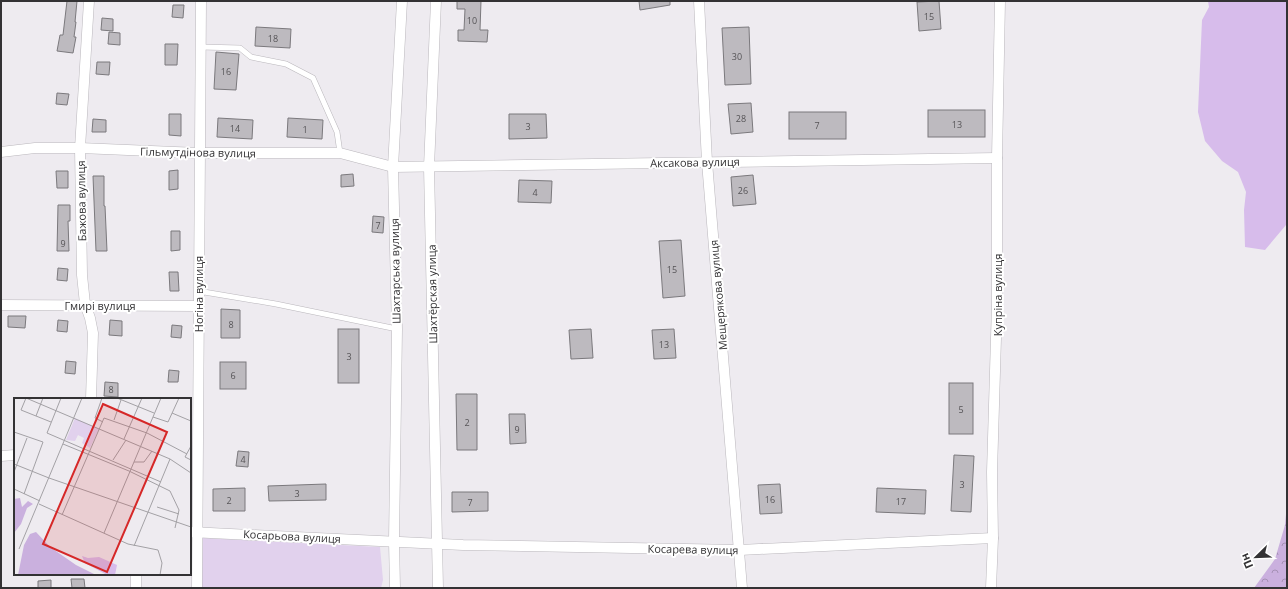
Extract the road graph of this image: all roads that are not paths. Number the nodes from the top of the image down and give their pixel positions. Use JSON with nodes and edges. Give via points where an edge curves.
{"nodes":[{"id":1,"x":88,"y":1,"type":"edge"},
{"id":2,"x":201,"y":1,"type":"edge"},
{"id":3,"x":402,"y":1,"type":"edge"},
{"id":4,"x":436,"y":1,"type":"edge"},
{"id":5,"x":698,"y":1,"type":"edge"},
{"id":6,"x":1000,"y":1,"type":"edge"},
{"id":7,"x":201,"y":47,"type":"junction"},
{"id":8,"x":80,"y":148,"type":"junction"},
{"id":9,"x":1,"y":152,"type":"edge"},
{"id":10,"x":199,"y":153,"type":"junction"},
{"id":11,"x":340,"y":153,"type":"junction"},
{"id":12,"x":996,"y":158,"type":"junction"},
{"id":13,"x":707,"y":162,"type":"junction"},
{"id":14,"x":393,"y":167,"type":"junction"},
{"id":15,"x":429,"y":167,"type":"junction"},
{"id":16,"x":198,"y":291,"type":"junction"},
{"id":17,"x":85,"y":304,"type":"junction"},
{"id":18,"x":1,"y":305,"type":"edge"},
{"id":19,"x":198,"y":306,"type":"junction"},
{"id":20,"x":397,"y":329,"type":"junction"},
{"id":21,"x":92,"y":398,"type":"edge"},
{"id":22,"x":1,"y":456,"type":"edge"},
{"id":23,"x":14,"y":456,"type":"edge"},
{"id":24,"x":194,"y":532,"type":"edge"},
{"id":25,"x":993,"y":538,"type":"junction"},
{"id":26,"x":394,"y":542,"type":"junction"},
{"id":27,"x":437,"y":543,"type":"junction"},
{"id":28,"x":740,"y":550,"type":"junction"},
{"id":29,"x":136,"y":575,"type":"edge"},
{"id":30,"x":136,"y":588,"type":"edge"},
{"id":31,"x":197,"y":588,"type":"edge"},
{"id":32,"x":395,"y":588,"type":"edge"},
{"id":33,"x":438,"y":588,"type":"edge"},
{"id":34,"x":742,"y":588,"type":"edge"},
{"id":35,"x":991,"y":588,"type":"edge"}],
"edges":[{"from":1,"to":8,"type":"street","name":"Бажова вулиця"},
{"from":2,"to":7,"type":"street","name":"Ногіна вулиця"},
{"from":3,"to":14,"type":"street","name":"Шахтарська вулиця"},
{"from":4,"to":15,"type":"street","name":"Шахтёрская улица"},
{"from":5,"to":13,"type":"street","name":"Мещерякова вулиця"},
{"from":6,"to":12,"type":"street","name":"Купріна вулиця"},
{"from":7,"to":10,"type":"street","name":"Ногіна вулиця"},
{"from":7,"to":11,"type":"lane","via":[[240,48],[251,56],[286,64],[314,78],[337,132]]},
{"from":8,"to":9,"type":"street","name":"Гільмутдінова вулиця","via":[[35,148]]},
{"from":8,"to":10,"type":"street","name":"Гільмутдінова вулиця"},
{"from":8,"to":17,"type":"street","name":"Бажова вулиця","via":[[82,275]]},
{"from":10,"to":11,"type":"street","name":"Гільмутдінова вулиця"},
{"from":10,"to":16,"type":"street","name":"Ногіна вулиця"},
{"from":11,"to":14,"type":"street","name":"Гільмутдінова вулиця"},
{"from":12,"to":13,"type":"street","name":"Аксакова вулиця"},
{"from":12,"to":25,"type":"street","name":"Купріна вулиця","via":[[997,304],[992,472]]},
{"from":13,"to":15,"type":"street","name":"Аксакова вулиця"},
{"from":13,"to":28,"type":"street","name":"Мещерякова вулиця"},
{"from":14,"to":15,"type":"street","name":"Аксакова вулиця"},
{"from":14,"to":20,"type":"street","name":"Шахтарська вулиця"},
{"from":15,"to":27,"type":"street","name":"Шахтёрская улица"},
{"from":16,"to":19,"type":"street","name":"Ногіна вулиця"},
{"from":16,"to":20,"type":"lane"},
{"from":17,"to":18,"type":"street","name":"Гмирі вулиця"},
{"from":17,"to":19,"type":"street","name":"Гмирі вулиця"},
{"from":17,"to":21,"type":"street","name":"Бажова вулиця","via":[[93,333]]},
{"from":19,"to":24,"type":"street","name":"Ногіна вулиця"},
{"from":20,"to":26,"type":"street","name":"Шахтарська вулиця"},
{"from":22,"to":23,"type":"street"},
{"from":24,"to":26,"type":"street","name":"Косарьова вулиця"},
{"from":24,"to":31,"type":"street","name":"Ногіна вулиця"},
{"from":25,"to":28,"type":"street","name":"Косарева вулиця"},
{"from":25,"to":35,"type":"street","name":"Купріна вулиця"},
{"from":26,"to":27,"type":"street","name":"Косарева вулиця"},
{"from":26,"to":32,"type":"street","name":"Шахтарська вулиця"},
{"from":27,"to":28,"type":"street","name":"Косарева вулиця"},
{"from":27,"to":33,"type":"street","name":"Шахтёрская улица"},
{"from":28,"to":34,"type":"street","name":"Мещерякова вулиця"},
{"from":29,"to":30,"type":"street"}]}
